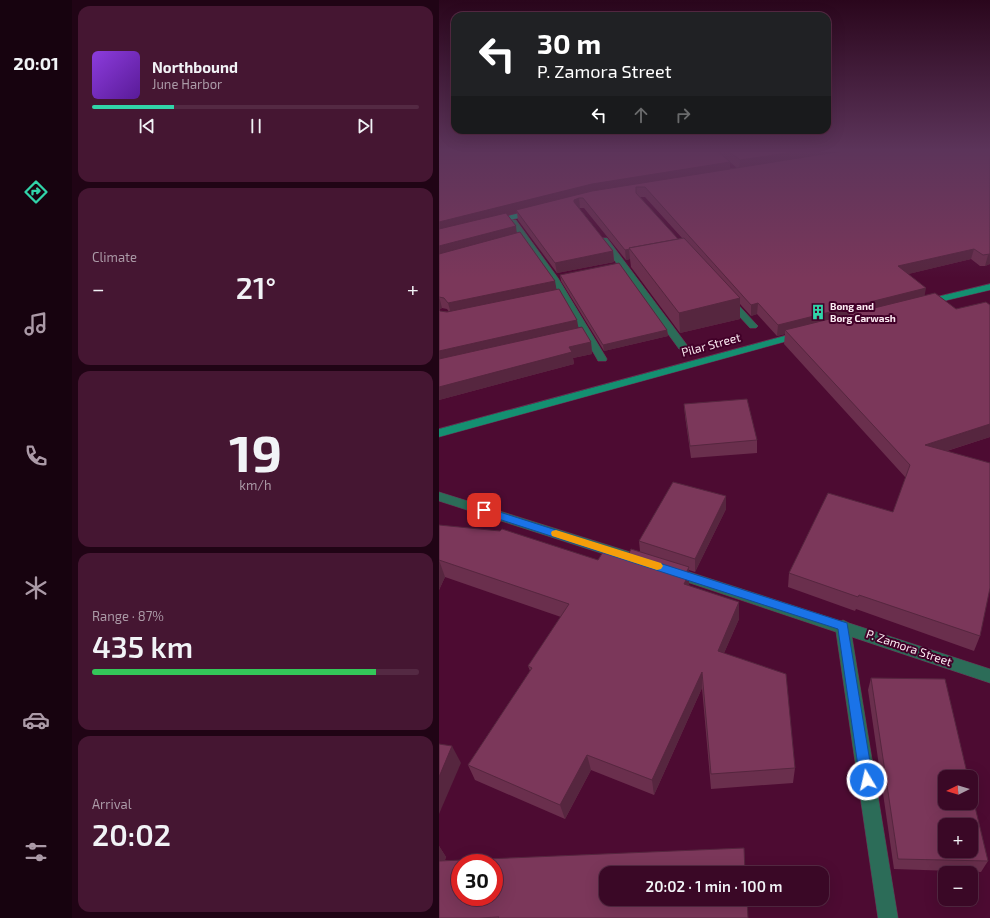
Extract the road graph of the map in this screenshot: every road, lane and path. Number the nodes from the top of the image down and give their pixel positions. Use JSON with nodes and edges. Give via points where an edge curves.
{"nodes":[{"id":1,"x":543,"y":210,"type":"edge"},
{"id":2,"x":510,"y":220,"type":"junction"},
{"id":3,"x":484,"y":225,"type":"edge"},
{"id":4,"x":600,"y":235,"type":"edge"},
{"id":5,"x":990,"y":287,"type":"edge"},
{"id":6,"x":722,"y":292,"type":"edge"},
{"id":7,"x":921,"y":304,"type":"edge"},
{"id":8,"x":753,"y":326,"type":"dead end"},
{"id":9,"x":805,"y":333,"type":"edge"},
{"id":10,"x":683,"y":347,"type":"dead end"},
{"id":11,"x":602,"y":359,"type":"dead end"},
{"id":12,"x":439,"y":432,"type":"edge"},
{"id":13,"x":439,"y":496,"type":"edge"},
{"id":14,"x":843,"y":626,"type":"junction"},
{"id":15,"x":990,"y":676,"type":"edge"},
{"id":16,"x":888,"y":918,"type":"edge"}],
"edges":[{"from":1,"to":2,"type":"street"},
{"from":2,"to":3,"type":"street"},
{"from":2,"to":11,"type":"street","via":[[522,239],[558,278],[561,296],[583,334]]},
{"from":4,"to":10,"type":"street"},
{"from":5,"to":7,"type":"street"},
{"from":6,"to":8,"type":"street"},
{"from":9,"to":12,"type":"street","name":"Pilar Street"},
{"from":13,"to":14,"type":"street","name":"P. Zamora Street"},
{"from":14,"to":15,"type":"street","name":"P. Zamora Street"},
{"from":14,"to":16,"type":"street"}]}
